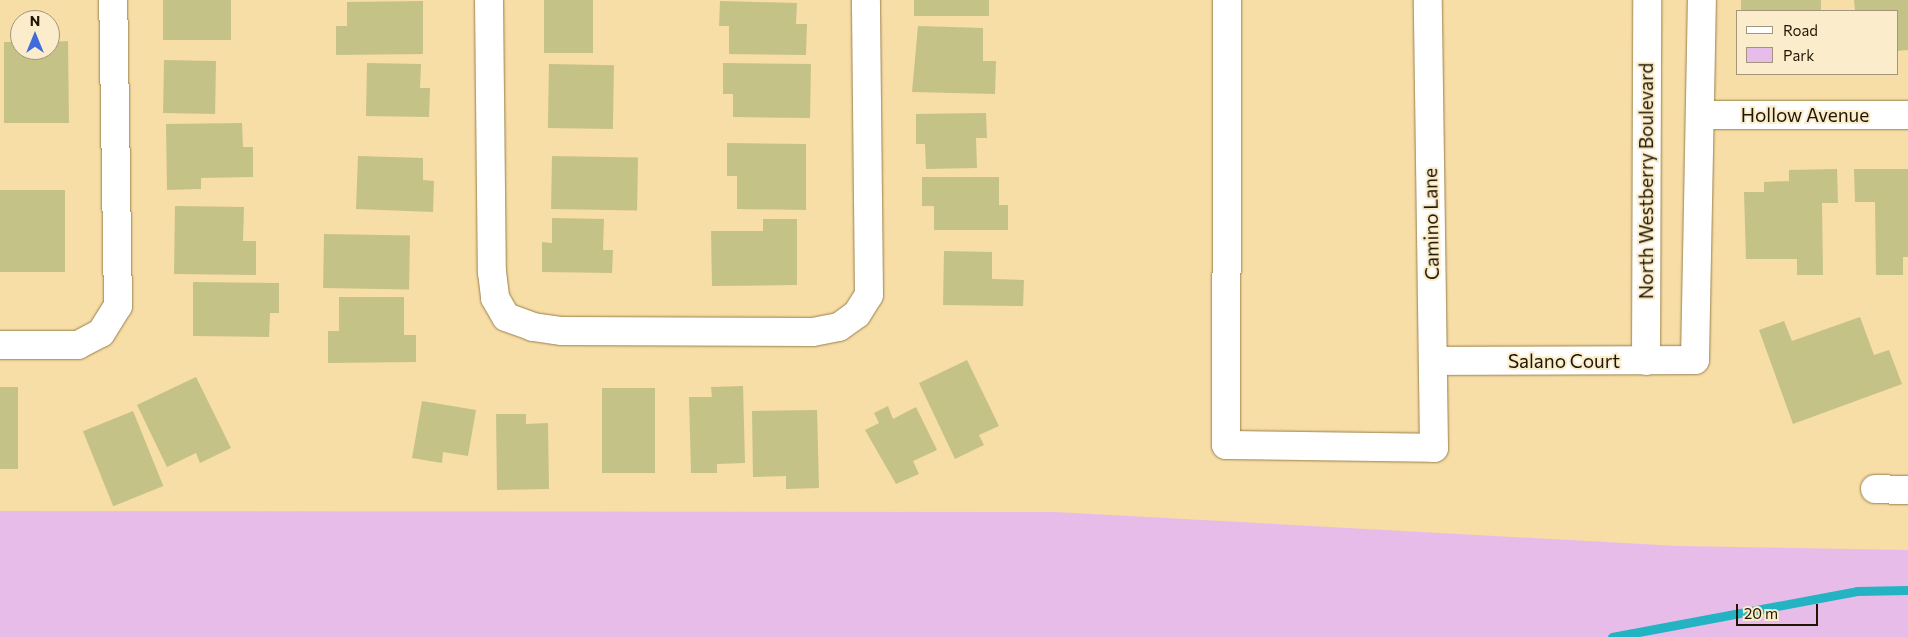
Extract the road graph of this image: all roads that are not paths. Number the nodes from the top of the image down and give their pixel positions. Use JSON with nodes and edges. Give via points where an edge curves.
{"nodes":[{"id":1,"x":113,"y":0,"type":"edge"},
{"id":2,"x":489,"y":0,"type":"edge"},
{"id":3,"x":866,"y":0,"type":"edge"},
{"id":4,"x":1227,"y":0,"type":"edge"},
{"id":5,"x":1428,"y":0,"type":"edge"},
{"id":6,"x":1647,"y":0,"type":"edge"},
{"id":7,"x":1702,"y":0,"type":"edge"},
{"id":8,"x":1703,"y":115,"type":"junction"},
{"id":9,"x":1908,"y":115,"type":"edge"},
{"id":10,"x":0,"y":345,"type":"edge"},
{"id":11,"x":1433,"y":361,"type":"junction"},
{"id":12,"x":1646,"y":361,"type":"junction"},
{"id":13,"x":1875,"y":489,"type":"dead end"},
{"id":14,"x":1908,"y":490,"type":"edge"}],
"edges":[{"from":1,"to":10,"type":"street","via":[[118,306],[101,333],[78,345]]},
{"from":2,"to":3,"type":"street","via":[[492,272],[495,298],[506,316],[533,328],[562,331],[813,332],[839,327],[857,314],[869,295]]},
{"from":4,"to":11,"type":"street","name":"Camino Lane","via":[[1226,445],[1434,448]]},
{"from":5,"to":11,"type":"street","name":"Camino Lane"},
{"from":6,"to":12,"type":"street","name":"North Westberry Boulevard"},
{"from":7,"to":8,"type":"street"},
{"from":8,"to":9,"type":"street","name":"Hollow Avenue"},
{"from":8,"to":12,"type":"street","name":"Salano Court","via":[[1695,360]]},
{"from":11,"to":12,"type":"street","name":"Salano Court"},
{"from":13,"to":14,"type":"street"}]}
